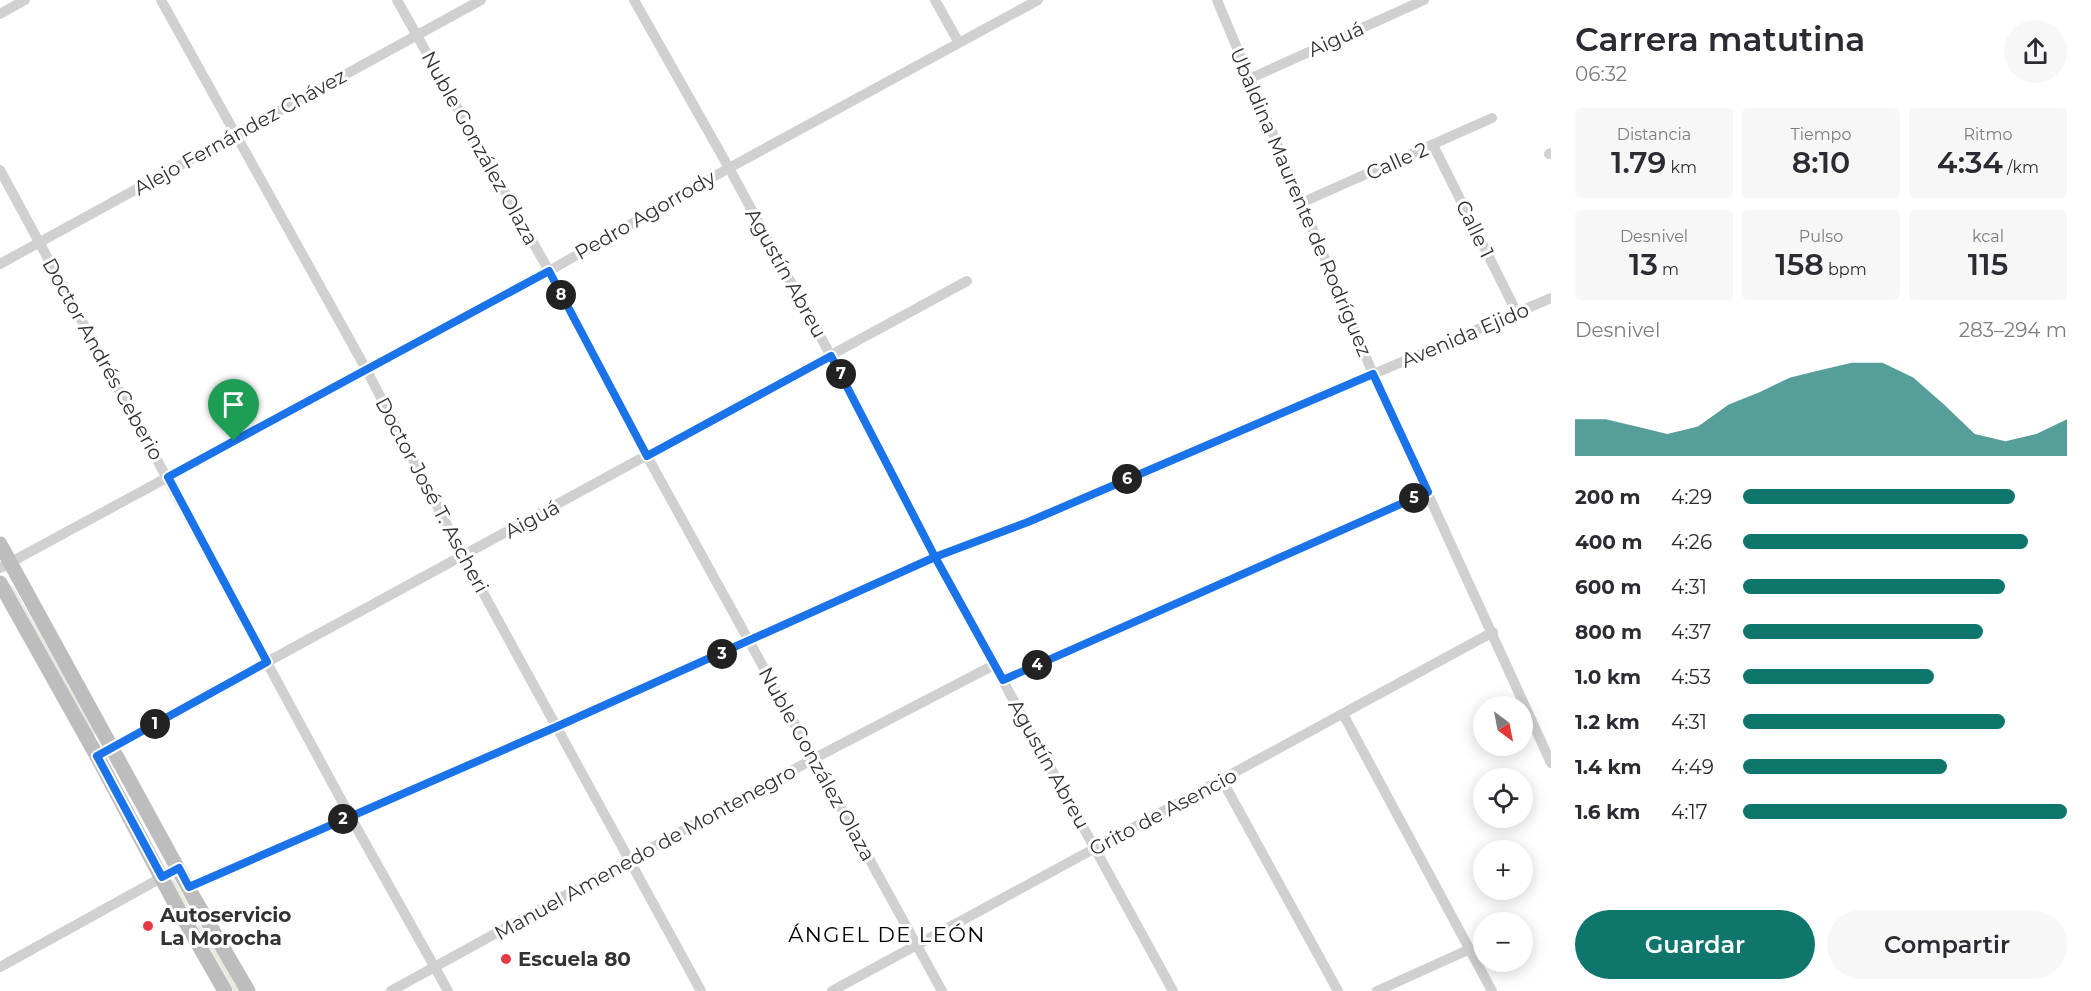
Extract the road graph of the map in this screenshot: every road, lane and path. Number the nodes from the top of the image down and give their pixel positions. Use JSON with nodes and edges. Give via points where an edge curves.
{"nodes":[{"id":1,"x":25,"y":0,"type":"edge"},
{"id":2,"x":161,"y":0,"type":"edge"},
{"id":3,"x":397,"y":0,"type":"edge"},
{"id":4,"x":481,"y":0,"type":"edge"},
{"id":5,"x":634,"y":0,"type":"edge"},
{"id":6,"x":935,"y":0,"type":"edge"},
{"id":7,"x":1038,"y":0,"type":"edge"},
{"id":8,"x":1216,"y":0,"type":"edge"},
{"id":9,"x":1424,"y":0,"type":"edge"},
{"id":10,"x":0,"y":14,"type":"edge"},
{"id":11,"x":417,"y":35,"type":"junction"},
{"id":12,"x":959,"y":43,"type":"junction"},
{"id":13,"x":1249,"y":79,"type":"junction"},
{"id":14,"x":1492,"y":118,"type":"dead end"},
{"id":15,"x":235,"y":135,"type":"junction"},
{"id":16,"x":1433,"y":144,"type":"junction"},
{"id":17,"x":729,"y":168,"type":"junction"},
{"id":18,"x":0,"y":170,"type":"edge"},
{"id":19,"x":1301,"y":204,"type":"junction"},
{"id":20,"x":39,"y":243,"type":"junction"},
{"id":21,"x":0,"y":264,"type":"edge"},
{"id":22,"x":549,"y":271,"type":"junction"},
{"id":23,"x":967,"y":281,"type":"dead end"},
{"id":24,"x":1551,"y":298,"type":"edge"},
{"id":25,"x":1517,"y":313,"type":"junction"},
{"id":26,"x":831,"y":356,"type":"junction"},
{"id":27,"x":366,"y":369,"type":"junction"},
{"id":28,"x":1373,"y":374,"type":"junction"},
{"id":29,"x":647,"y":456,"type":"junction"},
{"id":30,"x":168,"y":477,"type":"junction"},
{"id":31,"x":1428,"y":492,"type":"junction"},
{"id":32,"x":0,"y":544,"type":"edge"},
{"id":33,"x":463,"y":556,"type":"junction"},
{"id":34,"x":935,"y":557,"type":"junction"},
{"id":35,"x":5,"y":566,"type":"edge"},
{"id":36,"x":0,"y":583,"type":"edge"},
{"id":37,"x":1493,"y":632,"type":"junction"},
{"id":38,"x":750,"y":642,"type":"junction"},
{"id":39,"x":267,"y":662,"type":"junction"},
{"id":40,"x":994,"y":665,"type":"junction"},
{"id":41,"x":1003,"y":680,"type":"junction"},
{"id":42,"x":1343,"y":714,"type":"junction"},
{"id":43,"x":556,"y":727,"type":"junction"},
{"id":44,"x":113,"y":747,"type":"junction"},
{"id":45,"x":97,"y":756,"type":"junction"},
{"id":46,"x":813,"y":759,"type":"junction"},
{"id":47,"x":1551,"y":763,"type":"edge"},
{"id":48,"x":1222,"y":780,"type":"junction"},
{"id":49,"x":351,"y":816,"type":"junction"},
{"id":50,"x":1095,"y":848,"type":"junction"},
{"id":51,"x":628,"y":860,"type":"junction"},
{"id":52,"x":179,"y":868,"type":"junction"},
{"id":53,"x":162,"y":877,"type":"junction"},
{"id":54,"x":189,"y":887,"type":"junction"},
{"id":55,"x":917,"y":945,"type":"junction"},
{"id":56,"x":1470,"y":949,"type":"junction"},
{"id":57,"x":0,"y":967,"type":"edge"},
{"id":58,"x":435,"y":968,"type":"junction"},
{"id":59,"x":225,"y":991,"type":"edge"},
{"id":60,"x":248,"y":991,"type":"edge"},
{"id":61,"x":392,"y":991,"type":"edge"},
{"id":62,"x":448,"y":991,"type":"edge"},
{"id":63,"x":700,"y":991,"type":"edge"},
{"id":64,"x":832,"y":991,"type":"edge"},
{"id":65,"x":942,"y":991,"type":"edge"},
{"id":66,"x":1173,"y":991,"type":"edge"},
{"id":67,"x":1338,"y":991,"type":"edge"},
{"id":68,"x":1377,"y":991,"type":"edge"},
{"id":69,"x":1492,"y":991,"type":"edge"}],
"edges":[{"from":1,"to":10,"type":"street"},
{"from":2,"to":15,"type":"street","name":"Doctor José T. Ascheri"},
{"from":3,"to":11,"type":"street","name":"Nuble González Olaza"},
{"from":4,"to":11,"type":"street","name":"Alejo Fernández Chávez"},
{"from":5,"to":17,"type":"street","name":"Agustín Abreu"},
{"from":6,"to":12,"type":"street"},
{"from":7,"to":12,"type":"street","name":"Pedro Agorrody"},
{"from":8,"to":13,"type":"street","name":"Ubaldina Maurente de Rodríguez"},
{"from":9,"to":13,"type":"street","name":"Aiguá"},
{"from":11,"to":15,"type":"street","name":"Alejo Fernández Chávez"},
{"from":11,"to":22,"type":"street","name":"Nuble González Olaza"},
{"from":12,"to":17,"type":"street","name":"Pedro Agorrody"},
{"from":13,"to":19,"type":"street","name":"Ubaldina Maurente de Rodríguez"},
{"from":14,"to":16,"type":"street","name":"Calle 2"},
{"from":15,"to":20,"type":"street","name":"Alejo Fernández Chávez"},
{"from":15,"to":27,"type":"street","name":"Doctor José T. Ascheri"},
{"from":16,"to":19,"type":"street","name":"Calle 2"},
{"from":16,"to":25,"type":"street","name":"Calle 1"},
{"from":17,"to":22,"type":"street","name":"Pedro Agorrody"},
{"from":17,"to":26,"type":"street","name":"Agustín Abreu"},
{"from":18,"to":20,"type":"street","name":"Doctor Andrés Ceberio"},
{"from":19,"to":28,"type":"street","name":"Ubaldina Maurente de Rodríguez"},
{"from":20,"to":21,"type":"street","name":"Alejo Fernández Chávez"},
{"from":20,"to":30,"type":"street","name":"Doctor Andrés Ceberio"},
{"from":22,"to":27,"type":"street","name":"Pedro Agorrody"},
{"from":22,"to":29,"type":"street","name":"Nuble González Olaza"},
{"from":23,"to":26,"type":"street","name":"Aiguá"},
{"from":24,"to":25,"type":"street","name":"Avenida Ejido"},
{"from":25,"to":28,"type":"street","name":"Avenida Ejido"},
{"from":26,"to":29,"type":"street","name":"Aiguá"},
{"from":26,"to":34,"type":"street","name":"Agustín Abreu"},
{"from":27,"to":30,"type":"street","name":"Pedro Agorrody"},
{"from":27,"to":33,"type":"street","name":"Doctor José T. Ascheri"},
{"from":28,"to":31,"type":"street","name":"Ubaldina Maurente de Rodríguez"},
{"from":28,"to":34,"type":"street","name":"Avenida Ejido","via":[[1028,522]]},
{"from":29,"to":33,"type":"street","name":"Aiguá"},
{"from":29,"to":38,"type":"street","name":"Nuble González Olaza"},
{"from":30,"to":35,"type":"street","name":"Pedro Agorrody"},
{"from":30,"to":39,"type":"street","name":"Doctor Andrés Ceberio"},
{"from":31,"to":37,"type":"street","name":"Ubaldina Maurente de Rodríguez"},
{"from":31,"to":41,"type":"street"},
{"from":32,"to":35,"type":"main road"},
{"from":33,"to":39,"type":"street","name":"Aiguá"},
{"from":33,"to":43,"type":"street","name":"Doctor José T. Ascheri"},
{"from":34,"to":38,"type":"street","name":"Avenida Ejido"},
{"from":34,"to":40,"type":"street","name":"Agustín Abreu"},
{"from":35,"to":44,"type":"main road"},
{"from":36,"to":45,"type":"main road"},
{"from":37,"to":42,"type":"street","name":"Grito de Asencio"},
{"from":37,"to":47,"type":"street","name":"Ubaldina Maurente de Rodríguez"},
{"from":38,"to":43,"type":"street","name":"Avenida Ejido"},
{"from":38,"to":46,"type":"street","name":"Nuble González Olaza"},
{"from":39,"to":44,"type":"street","name":"Aiguá"},
{"from":39,"to":49,"type":"street","name":"Doctor Andrés Ceberio"},
{"from":40,"to":41,"type":"street","name":"Agustín Abreu"},
{"from":40,"to":46,"type":"street","name":"Manuel Amenedo de Montenegro"},
{"from":41,"to":50,"type":"street","name":"Agustín Abreu"},
{"from":42,"to":48,"type":"street","name":"Grito de Asencio"},
{"from":42,"to":56,"type":"street"},
{"from":43,"to":49,"type":"street","name":"Avenida Ejido"},
{"from":43,"to":51,"type":"street","name":"Doctor José T. Ascheri"},
{"from":44,"to":45,"type":"street","name":"Aiguá"},
{"from":44,"to":52,"type":"main road"},
{"from":45,"to":53,"type":"main road"},
{"from":46,"to":51,"type":"street","name":"Manuel Amenedo de Montenegro"},
{"from":46,"to":55,"type":"street","name":"Nuble González Olaza"},
{"from":48,"to":50,"type":"street","name":"Grito de Asencio"},
{"from":48,"to":67,"type":"street"},
{"from":49,"to":54,"type":"street","name":"Avenida Ejido"},
{"from":49,"to":58,"type":"street","name":"Doctor Andrés Ceberio"},
{"from":50,"to":55,"type":"street","name":"Grito de Asencio"},
{"from":50,"to":66,"type":"street","name":"Agustín Abreu"},
{"from":51,"to":58,"type":"street","name":"Manuel Amenedo de Montenegro"},
{"from":51,"to":63,"type":"street","name":"Doctor José T. Ascheri"},
{"from":52,"to":53,"type":"street"},
{"from":52,"to":54,"type":"main road"},
{"from":53,"to":57,"type":"street"},
{"from":53,"to":59,"type":"main road"},
{"from":54,"to":60,"type":"main road"},
{"from":55,"to":64,"type":"street","name":"Grito de Asencio"},
{"from":55,"to":65,"type":"street","name":"Nuble González Olaza"},
{"from":56,"to":68,"type":"street"},
{"from":56,"to":69,"type":"street"},
{"from":58,"to":61,"type":"street","name":"Manuel Amenedo de Montenegro"},
{"from":58,"to":62,"type":"street","name":"Doctor Andrés Ceberio"}]}
